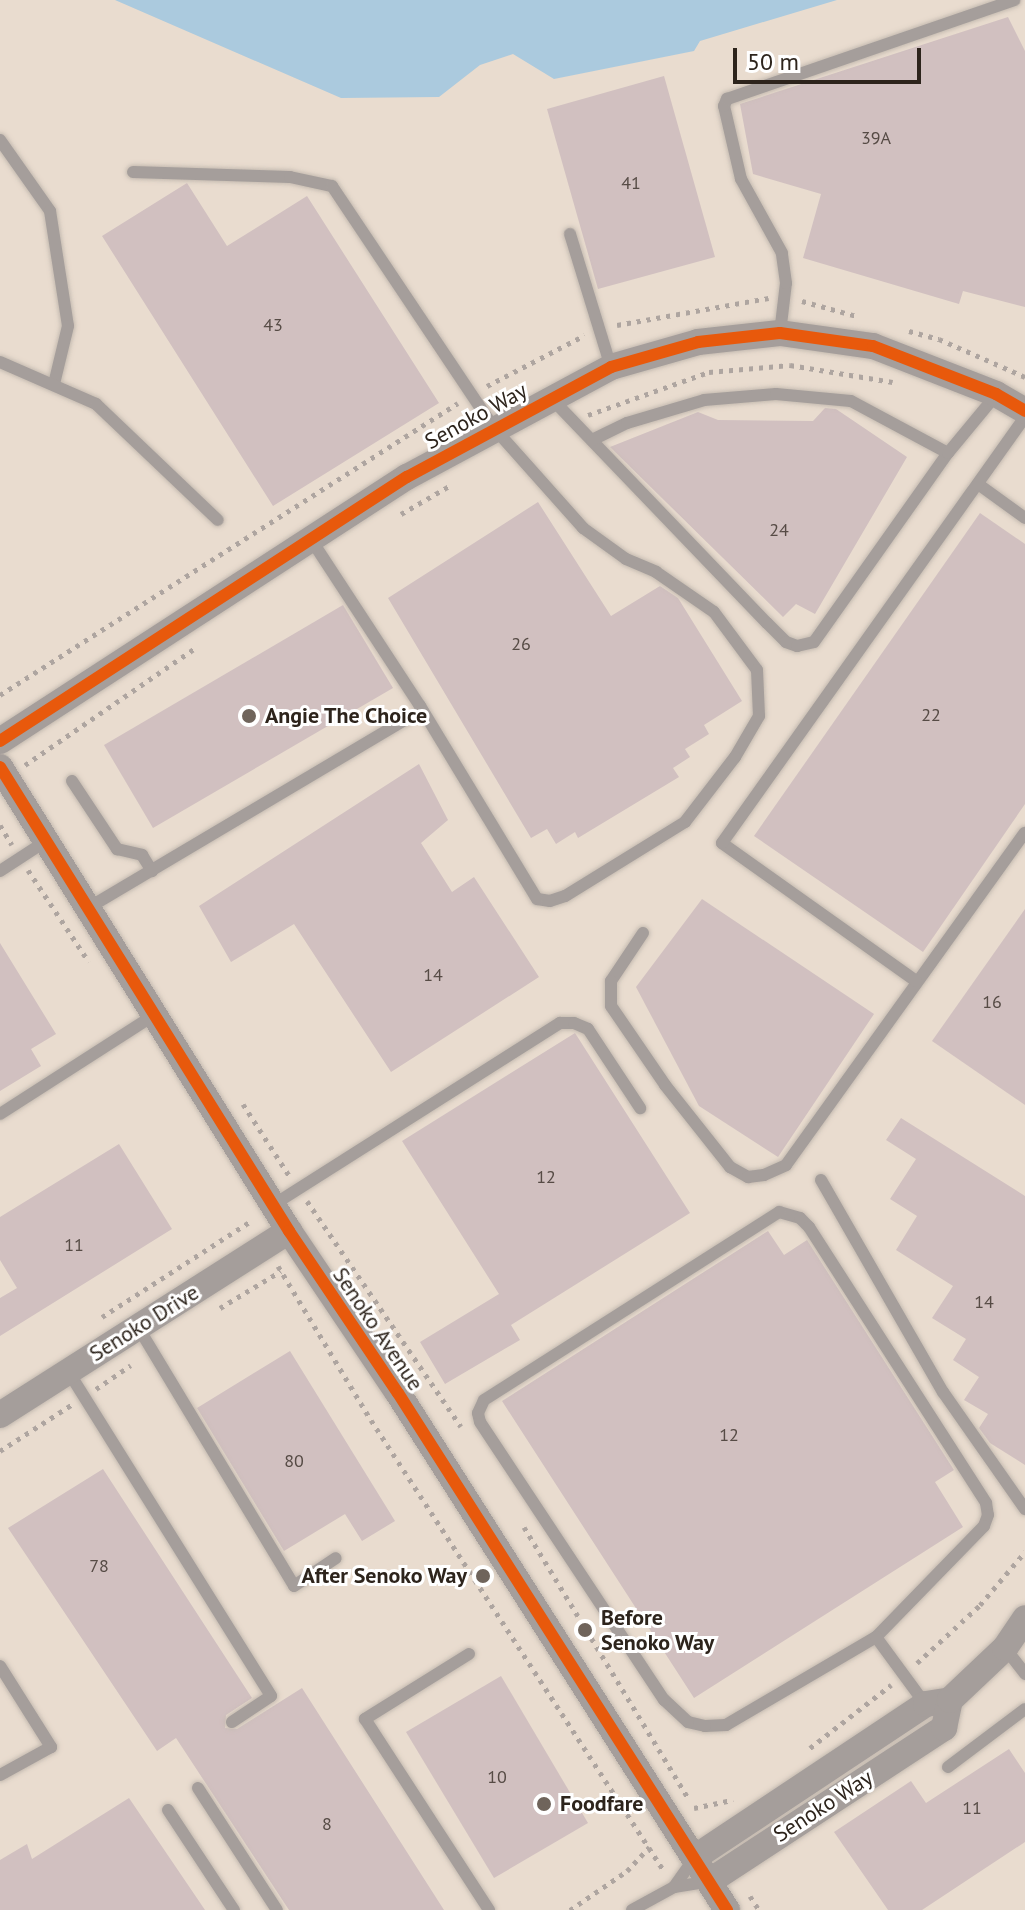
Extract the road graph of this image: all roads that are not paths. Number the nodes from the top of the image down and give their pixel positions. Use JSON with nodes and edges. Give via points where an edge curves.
{"nodes":[{"id":1,"x":1014,"y":0,"type":"edge"},
{"id":2,"x":0,"y":140,"type":"edge"},
{"id":3,"x":133,"y":172,"type":"dead end"},
{"id":4,"x":570,"y":234,"type":"dead end"},
{"id":5,"x":780,"y":333,"type":"junction"},
{"id":6,"x":0,"y":362,"type":"edge"},
{"id":7,"x":611,"y":367,"type":"junction"},
{"id":8,"x":54,"y":384,"type":"junction"},
{"id":9,"x":996,"y":394,"type":"junction"},
{"id":10,"x":551,"y":398,"type":"junction"},
{"id":11,"x":1025,"y":411,"type":"edge"},
{"id":12,"x":1025,"y":417,"type":"edge"},
{"id":13,"x":494,"y":428,"type":"junction"},
{"id":14,"x":592,"y":440,"type":"junction"},
{"id":15,"x":948,"y":453,"type":"junction"},
{"id":16,"x":978,"y":484,"type":"junction"},
{"id":17,"x":1025,"y":518,"type":"edge"},
{"id":18,"x":218,"y":520,"type":"dead end"},
{"id":19,"x":312,"y":541,"type":"junction"},
{"id":20,"x":406,"y":719,"type":"dead end"},
{"id":21,"x":0,"y":741,"type":"edge"},
{"id":22,"x":12,"y":766,"type":"edge"},
{"id":23,"x":72,"y":781,"type":"dead end"},
{"id":24,"x":1025,"y":833,"type":"edge"},
{"id":25,"x":46,"y":841,"type":"junction"},
{"id":26,"x":0,"y":871,"type":"edge"},
{"id":27,"x":152,"y":871,"type":"junction"},
{"id":28,"x":88,"y":908,"type":"junction"},
{"id":29,"x":643,"y":933,"type":"dead end"},
{"id":30,"x":916,"y":981,"type":"junction"},
{"id":31,"x":154,"y":1015,"type":"junction"},
{"id":32,"x":640,"y":1108,"type":"dead end"},
{"id":33,"x":0,"y":1114,"type":"edge"},
{"id":34,"x":821,"y":1180,"type":"dead end"},
{"id":35,"x":273,"y":1205,"type":"junction"},
{"id":36,"x":289,"y":1231,"type":"junction"},
{"id":37,"x":138,"y":1327,"type":"junction"},
{"id":38,"x":68,"y":1371,"type":"junction"},
{"id":39,"x":0,"y":1415,"type":"edge"},
{"id":40,"x":1025,"y":1509,"type":"edge"},
{"id":41,"x":336,"y":1558,"type":"dead end"},
{"id":42,"x":1025,"y":1618,"type":"edge"},
{"id":43,"x":876,"y":1637,"type":"junction"},
{"id":44,"x":1005,"y":1648,"type":"junction"},
{"id":45,"x":469,"y":1654,"type":"dead end"},
{"id":46,"x":0,"y":1666,"type":"edge"},
{"id":47,"x":1025,"y":1674,"type":"edge"},
{"id":48,"x":938,"y":1702,"type":"junction"},
{"id":49,"x":1025,"y":1709,"type":"edge"},
{"id":50,"x":232,"y":1722,"type":"dead end"},
{"id":51,"x":948,"y":1767,"type":"dead end"},
{"id":52,"x":0,"y":1775,"type":"edge"},
{"id":53,"x":198,"y":1788,"type":"dead end"},
{"id":54,"x":168,"y":1810,"type":"dead end"},
{"id":55,"x":704,"y":1850,"type":"junction"},
{"id":56,"x":720,"y":1874,"type":"junction"},
{"id":57,"x":674,"y":1887,"type":"junction"},
{"id":58,"x":234,"y":1910,"type":"edge"},
{"id":59,"x":277,"y":1910,"type":"edge"},
{"id":60,"x":489,"y":1910,"type":"edge"},
{"id":61,"x":632,"y":1910,"type":"edge"},
{"id":62,"x":727,"y":1910,"type":"edge"}],
"edges":[{"from":1,"to":5,"type":"lane","via":[[727,99],[724,106],[741,179],[782,253],[786,283]]},
{"from":2,"to":8,"type":"lane","via":[[50,211],[68,326]]},
{"from":3,"to":13,"type":"lane","via":[[290,177],[332,186]]},
{"from":4,"to":7,"type":"lane"},
{"from":5,"to":7,"type":"street","name":"Senoko Way","via":[[698,342]]},
{"from":5,"to":9,"type":"street","name":"Senoko Way","via":[[873,346]]},
{"from":6,"to":8,"type":"lane"},
{"from":7,"to":10,"type":"street","name":"Senoko Way"},
{"from":8,"to":18,"type":"lane","via":[[96,404]]},
{"from":9,"to":11,"type":"street","name":"Senoko Way"},
{"from":9,"to":15,"type":"lane"},
{"from":10,"to":13,"type":"street","name":"Senoko Way"},
{"from":10,"to":14,"type":"lane"},
{"from":12,"to":16,"type":"lane"},
{"from":13,"to":19,"type":"street","name":"Senoko Way","via":[[407,477]]},
{"from":13,"to":19,"type":"lane","via":[[583,528],[714,612],[757,670],[759,716],[685,822],[565,896],[537,899]]},
{"from":14,"to":15,"type":"lane","via":[[627,423],[704,400],[776,394],[851,401]]},
{"from":14,"to":15,"type":"lane","via":[[786,642],[805,646],[833,618]]},
{"from":16,"to":17,"type":"lane"},
{"from":16,"to":30,"type":"lane","via":[[722,843]]},
{"from":19,"to":21,"type":"street","name":"Senoko Way"},
{"from":20,"to":27,"type":"lane"},
{"from":22,"to":25,"type":"street","name":"Senoko Avenue"},
{"from":23,"to":27,"type":"lane","via":[[117,849],[142,855]]},
{"from":24,"to":30,"type":"lane"},
{"from":25,"to":26,"type":"lane"},
{"from":25,"to":28,"type":"street","name":"Senoko Avenue"},
{"from":27,"to":28,"type":"lane"},
{"from":28,"to":31,"type":"street","name":"Senoko Avenue"},
{"from":29,"to":30,"type":"lane","via":[[611,981],[611,1006],[730,1167],[748,1177],[786,1165]]},
{"from":31,"to":33,"type":"lane"},
{"from":31,"to":35,"type":"street","name":"Senoko Avenue"},
{"from":32,"to":35,"type":"lane","via":[[588,1029],[560,1023]]},
{"from":34,"to":40,"type":"lane","via":[[943,1392]]},
{"from":35,"to":36,"type":"street","name":"Senoko Avenue"},
{"from":36,"to":37,"type":"street","name":"Senoko Drive"},
{"from":36,"to":55,"type":"street","name":"Senoko Avenue"},
{"from":37,"to":38,"type":"street","name":"Senoko Drive"},
{"from":37,"to":41,"type":"lane","via":[[294,1586]]},
{"from":38,"to":39,"type":"street","name":"Senoko Drive"},
{"from":38,"to":50,"type":"lane","via":[[271,1696]]},
{"from":42,"to":44,"type":"street","name":"Senoko Way"},
{"from":43,"to":43,"type":"lane","via":[[984,1526],[986,1503],[800,1218],[779,1212],[480,1405],[480,1422],[664,1700],[688,1722],[726,1725]]},
{"from":43,"to":48,"type":"lane","via":[[902,1676]]},
{"from":44,"to":47,"type":"lane"},
{"from":44,"to":48,"type":"street","name":"Senoko Way"},
{"from":45,"to":60,"type":"lane","via":[[365,1719]]},
{"from":46,"to":52,"type":"lane","via":[[51,1747]]},
{"from":48,"to":55,"type":"street","name":"Senoko Way"},
{"from":48,"to":56,"type":"street","name":"Senoko Way","via":[[944,1728]]},
{"from":49,"to":51,"type":"lane"},
{"from":53,"to":59,"type":"lane"},
{"from":54,"to":58,"type":"lane"},
{"from":55,"to":56,"type":"street","name":"Senoko Avenue"},
{"from":55,"to":57,"type":"lane","name":"Senoko Way"},
{"from":56,"to":57,"type":"lane","name":"Senoko Way"},
{"from":56,"to":62,"type":"street","name":"Senoko Avenue"},
{"from":57,"to":61,"type":"lane","name":"Senoko Way"}]}
